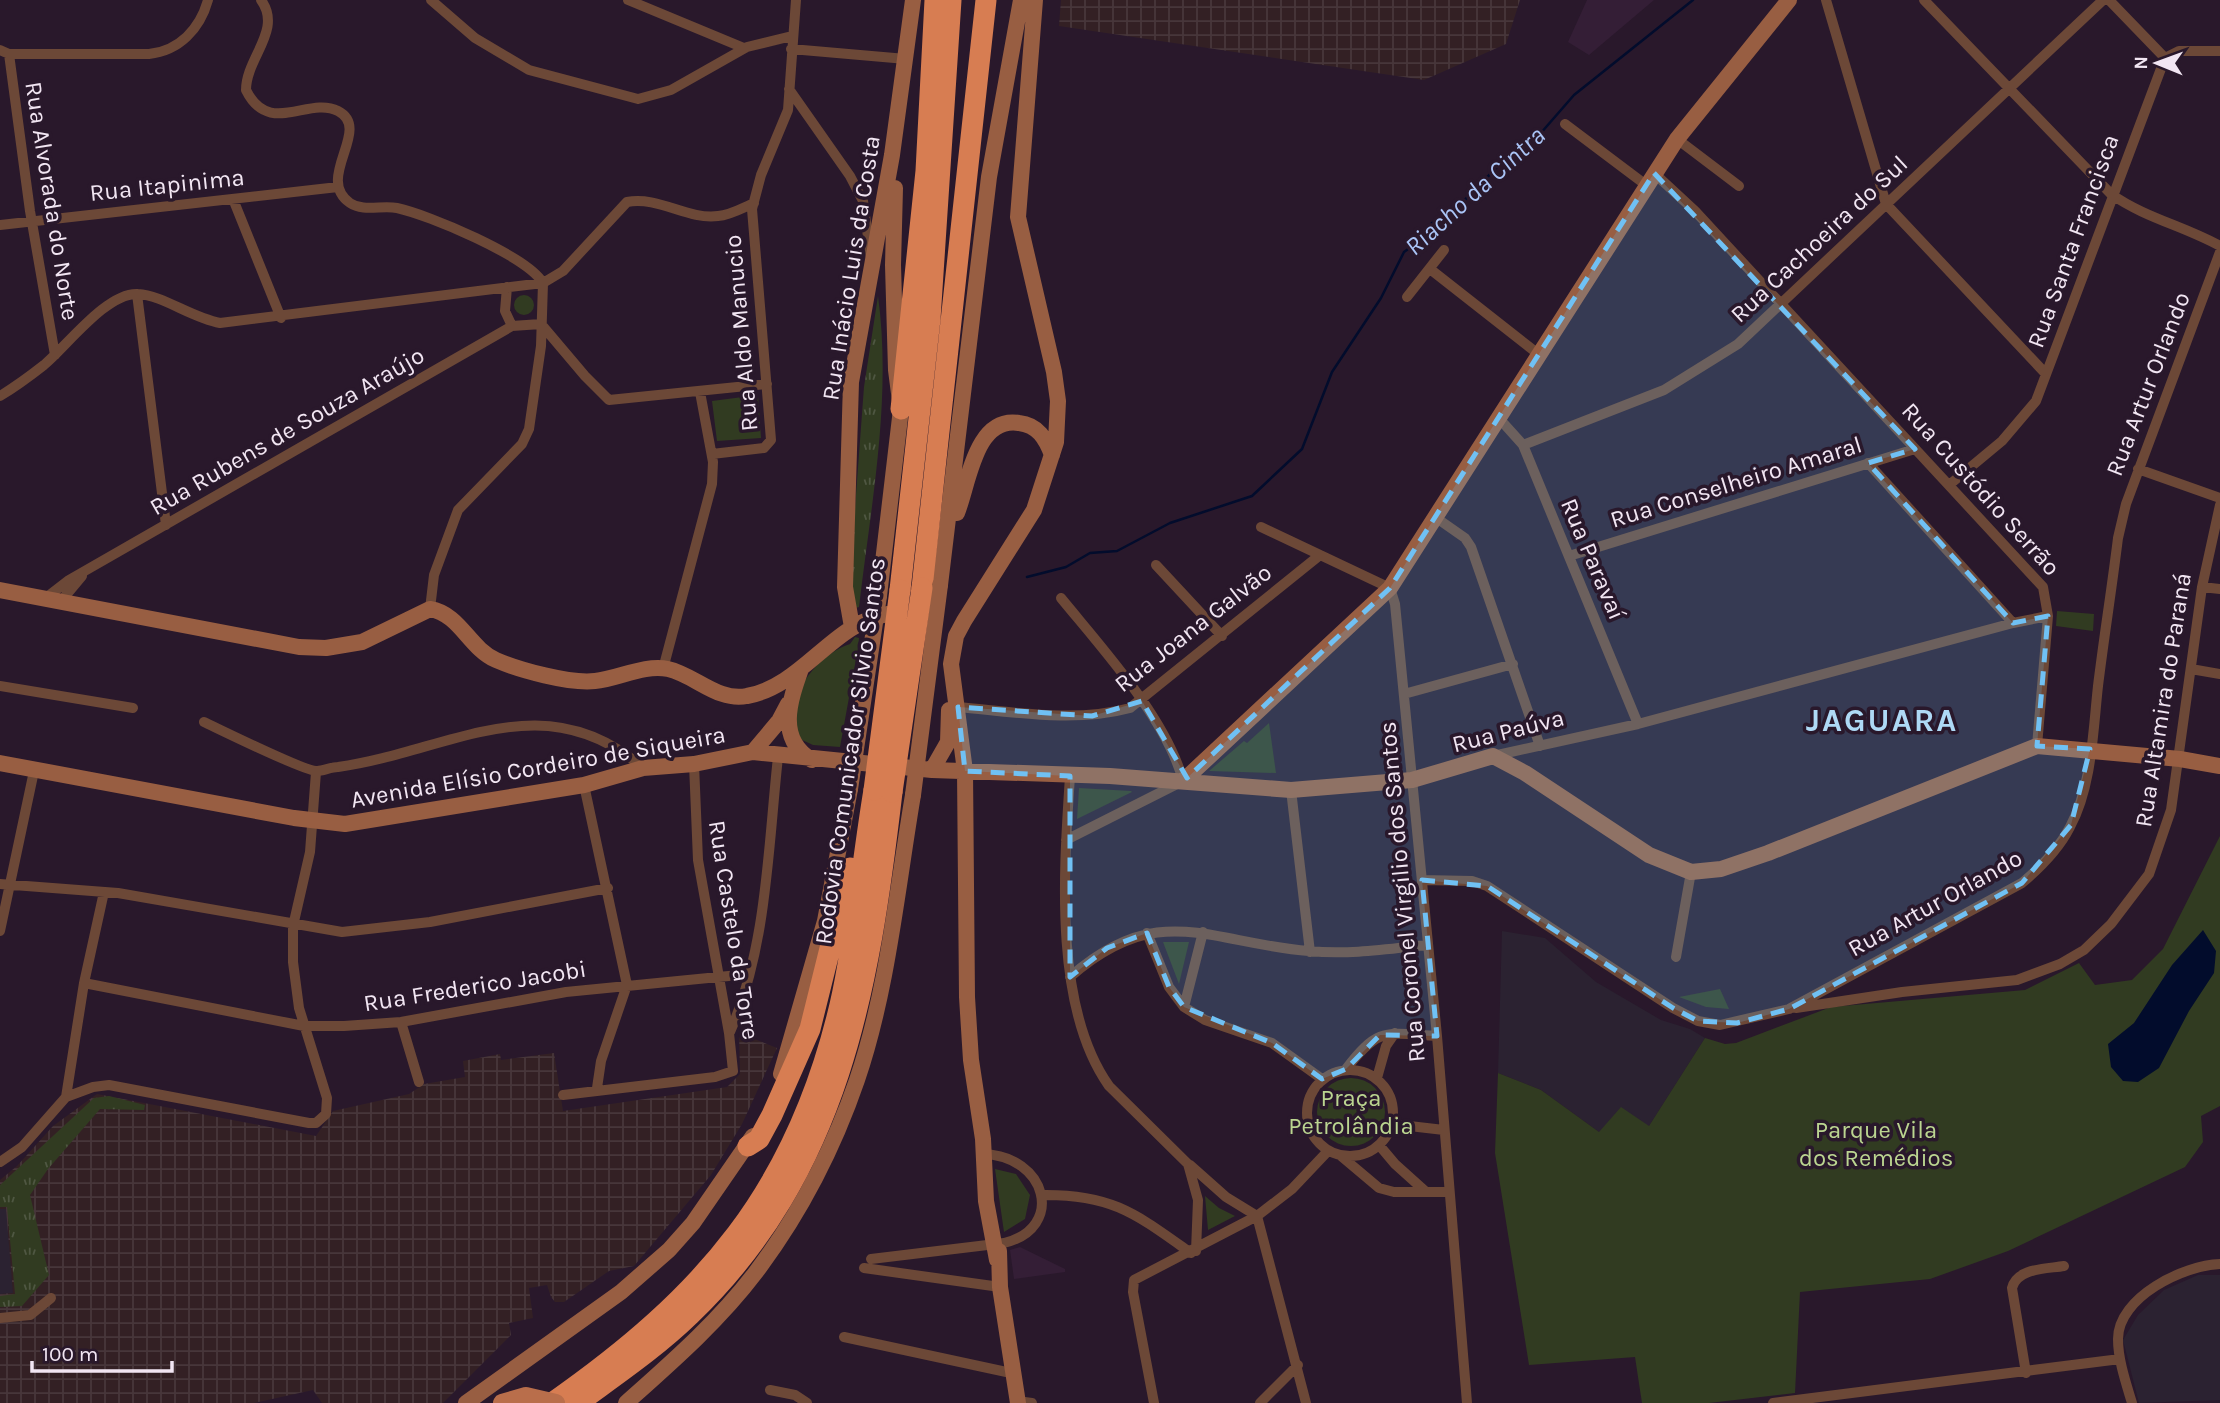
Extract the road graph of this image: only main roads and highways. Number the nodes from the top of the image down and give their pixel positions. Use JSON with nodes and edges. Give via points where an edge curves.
{"nodes":[{"id":1,"x":912,"y":0,"type":"edge"},
{"id":2,"x":934,"y":0,"type":"edge"},
{"id":3,"x":951,"y":0,"type":"edge"},
{"id":4,"x":986,"y":0,"type":"edge"},
{"id":5,"x":1021,"y":0,"type":"edge"},
{"id":6,"x":1035,"y":0,"type":"edge"},
{"id":7,"x":1789,"y":0,"type":"edge"},
{"id":8,"x":892,"y":155,"type":"junction"},
{"id":9,"x":901,"y":409,"type":"junction"},
{"id":10,"x":1052,"y":455,"type":"junction"},
{"id":11,"x":949,"y":531,"type":"junction"},
{"id":12,"x":931,"y":586,"type":"junction"},
{"id":13,"x":0,"y":590,"type":"edge"},
{"id":14,"x":964,"y":621,"type":"junction"},
{"id":15,"x":852,"y":627,"type":"junction"},
{"id":16,"x":801,"y":668,"type":"junction"},
{"id":17,"x":952,"y":673,"type":"junction"},
{"id":18,"x":789,"y":703,"type":"junction"},
{"id":19,"x":753,"y":752,"type":"junction"},
{"id":20,"x":812,"y":760,"type":"junction"},
{"id":21,"x":0,"y":763,"type":"edge"},
{"id":22,"x":2220,"y":766,"type":"edge"},
{"id":23,"x":932,"y":769,"type":"junction"},
{"id":24,"x":965,"y":771,"type":"junction"},
{"id":25,"x":1183,"y":781,"type":"junction"},
{"id":26,"x":888,"y":793,"type":"junction"},
{"id":27,"x":966,"y":805,"type":"junction"},
{"id":28,"x":748,"y":1146,"type":"junction"},
{"id":29,"x":618,"y":1377,"type":"junction"},
{"id":30,"x":1022,"y":1402,"type":"edge"},
{"id":31,"x":466,"y":1403,"type":"edge"},
{"id":32,"x":502,"y":1403,"type":"edge"},
{"id":33,"x":554,"y":1403,"type":"edge"},
{"id":34,"x":578,"y":1403,"type":"edge"},
{"id":35,"x":596,"y":1403,"type":"edge"},
{"id":36,"x":626,"y":1403,"type":"edge"}],
"edges":[{"from":1,"to":8,"type":"main road","name":"Rua Inácio Luis da Costa"},
{"from":2,"to":9,"type":"highway","via":[[926,171]]},
{"from":3,"to":26,"type":"highway","name":"Rodovia Comunicador Silvio Santos","bridge":true,"via":[[930,319],[900,590]]},
{"from":4,"to":12,"type":"highway","name":"Rodovia Comunicador Silvio Santos"},
{"from":5,"to":11,"type":"main road","via":[[989,177]]},
{"from":6,"to":10,"type":"main road","via":[[1018,217],[1058,401]]},
{"from":7,"to":25,"type":"main road","via":[[1677,139],[1390,588]]},
{"from":8,"to":9,"type":"main road","via":[[895,344]]},
{"from":8,"to":15,"type":"main road","name":"Rua Inácio Luis da Costa","via":[[851,382],[845,587]]},
{"from":9,"to":28,"type":"main road","bridge":true,"via":[[850,789],[825,921],[775,1091]]},
{"from":10,"to":11,"type":"main road","via":[[1044,437],[1027,424],[1008,422],[992,429],[981,444]]},
{"from":10,"to":14,"type":"main road","via":[[1034,510]]},
{"from":11,"to":12,"type":"main road"},
{"from":12,"to":26,"type":"highway","name":"Rodovia Comunicador Silvio Santos","bridge":true},
{"from":13,"to":16,"type":"main road","via":[[299,647],[362,642],[430,609],[450,617],[482,653],[498,661],[548,675],[595,681],[663,669],[739,697],[757,693]]},
{"from":14,"to":15,"type":"main road","via":[[888,614]]},
{"from":14,"to":17,"type":"main road","via":[[953,649]]},
{"from":15,"to":16,"type":"main road"},
{"from":16,"to":18,"type":"main road"},
{"from":17,"to":23,"type":"main road","via":[[948,742]]},
{"from":17,"to":24,"type":"main road"},
{"from":18,"to":19,"type":"main road","name":"Avenida Elísio Cordeiro de Siqueira"},
{"from":18,"to":20,"type":"main road","via":[[789,730],[796,747]]},
{"from":19,"to":20,"type":"main road","name":"Avenida Elísio Cordeiro de Siqueira"},
{"from":19,"to":21,"type":"main road","name":"Avenida Elísio Cordeiro de Siqueira","via":[[643,768],[584,785],[361,823],[314,820]]},
{"from":20,"to":23,"type":"main road","name":"Avenida Elísio Cordeiro de Siqueira"},
{"from":22,"to":25,"type":"main road","name":"Rua Paúva","via":[[2037,746],[1768,853],[1721,869],[1691,872],[1649,855],[1493,756],[1412,780],[1291,790]]},
{"from":23,"to":24,"type":"main road","name":"Rua Paúva"},
{"from":23,"to":27,"type":"main road","via":[[949,776]]},
{"from":24,"to":25,"type":"main road","name":"Rua Paúva"},
{"from":24,"to":27,"type":"main road"},
{"from":26,"to":28,"type":"highway","via":[[857,841],[810,1029],[772,1115],[759,1139]]},
{"from":26,"to":29,"type":"highway","name":"Rodovia Comunicador Silvio Santos","via":[[881,881],[854,1024],[839,1078],[804,1164],[734,1268],[690,1315]]},
{"from":26,"to":33,"type":"highway","name":"Rodovia Comunicador Silvio Santos","via":[[817,1085],[760,1204],[671,1311]]},
{"from":26,"to":36,"type":"main road","via":[[875,1013],[857,1080],[824,1159],[757,1270],[685,1350]]},
{"from":27,"to":30,"type":"main road","via":[[971,1060],[1011,1373]]},
{"from":28,"to":31,"type":"main road","via":[[670,1250],[621,1292]]},
{"from":29,"to":34,"type":"highway","name":"Rodovia Comunicador Silvio Santos"},
{"from":29,"to":35,"type":"highway"},
{"from":32,"to":33,"type":"main road","bridge":true,"via":[[526,1396]]}]}
